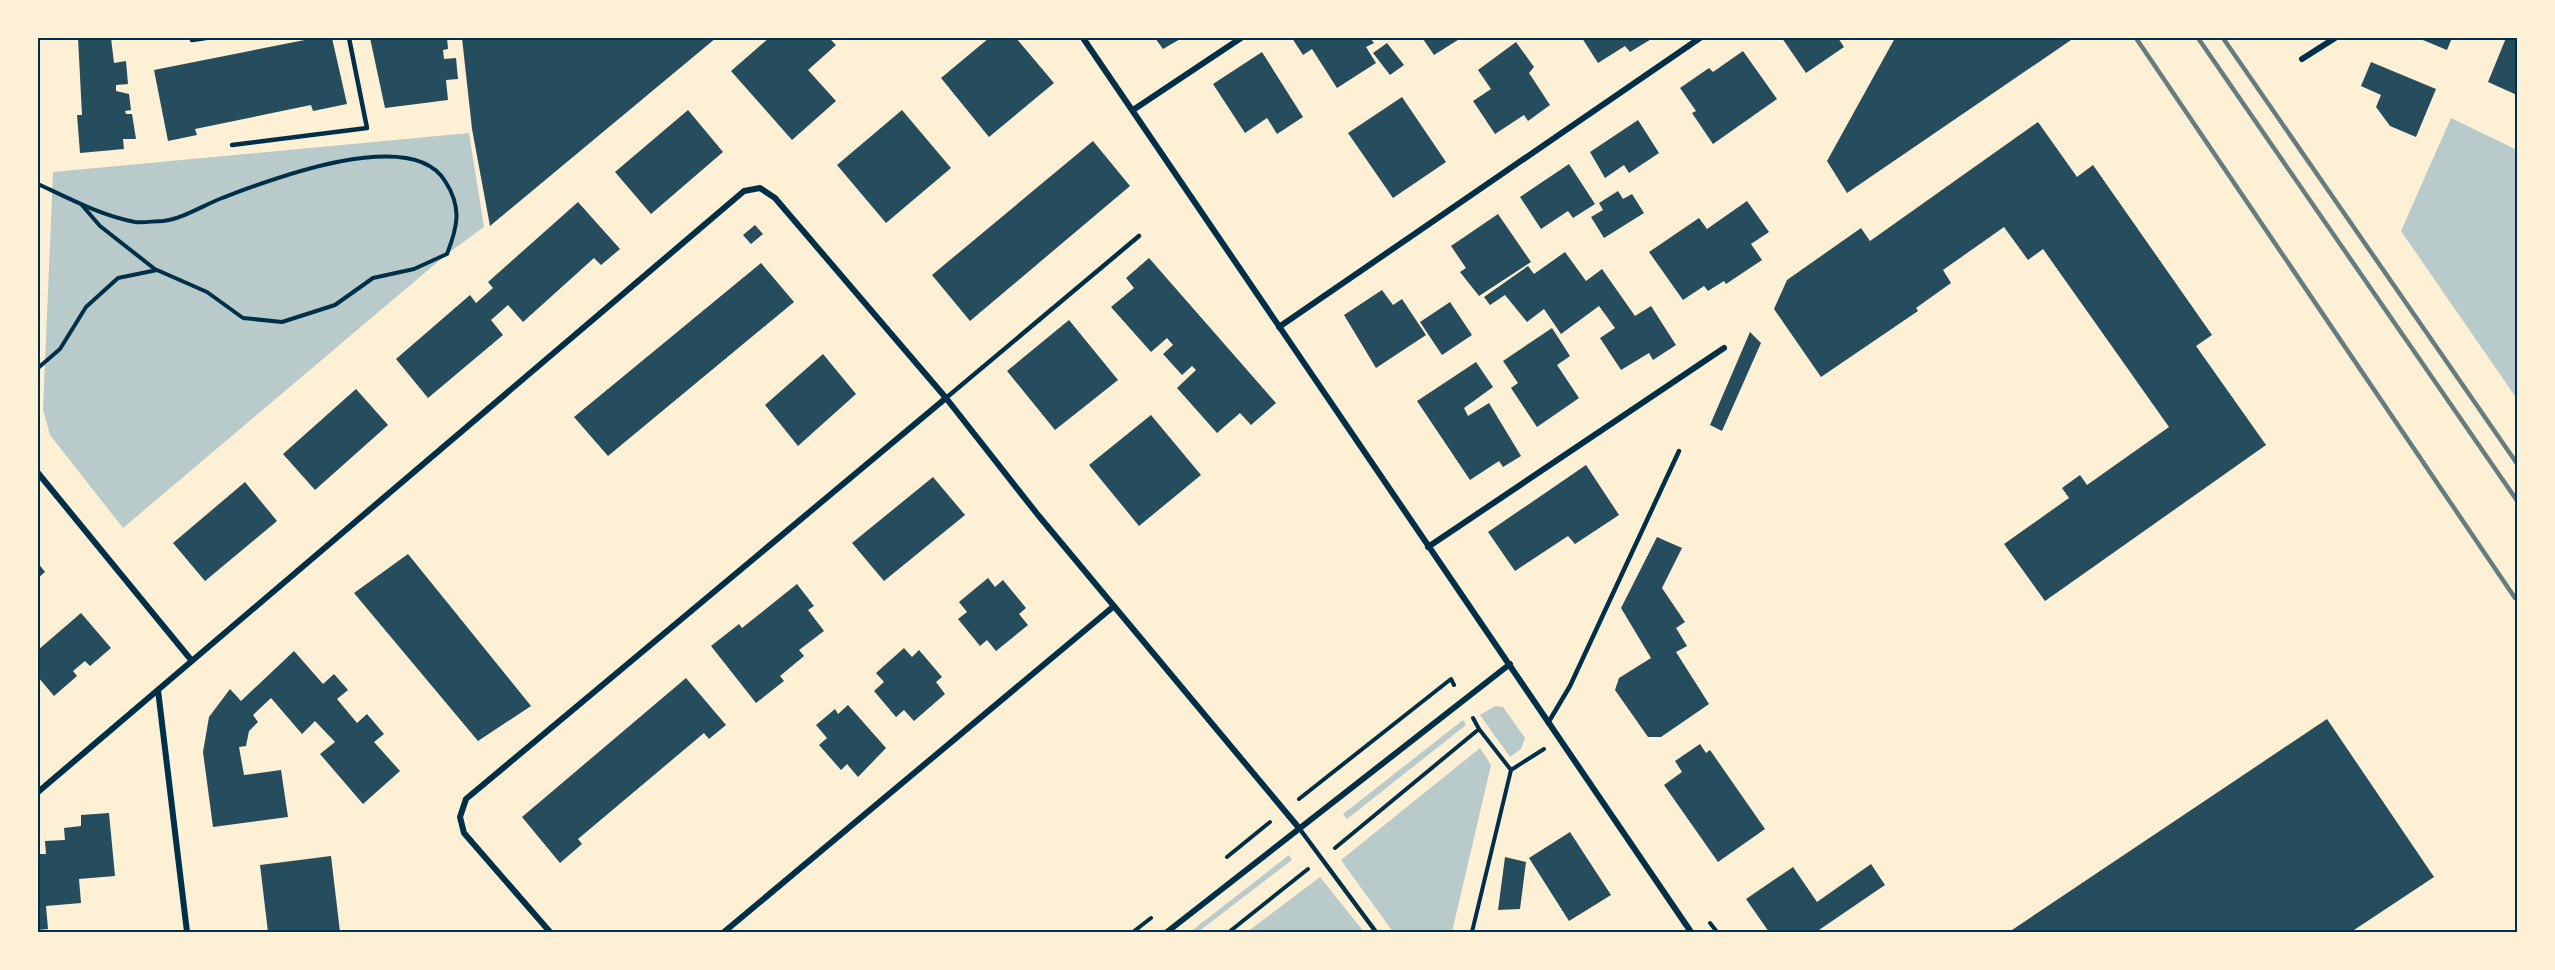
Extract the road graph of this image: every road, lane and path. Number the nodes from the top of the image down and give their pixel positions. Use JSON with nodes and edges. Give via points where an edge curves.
{"nodes":[{"id":1,"x":206,"y":38,"type":"edge"},
{"id":2,"x":349,"y":38,"type":"edge"},
{"id":3,"x":1083,"y":38,"type":"edge"},
{"id":4,"x":1241,"y":38,"type":"edge"},
{"id":5,"x":1700,"y":38,"type":"edge"},
{"id":6,"x":2335,"y":38,"type":"edge"},
{"id":7,"x":192,"y":40,"type":"dead end"},
{"id":8,"x":2302,"y":59,"type":"dead end"},
{"id":9,"x":1132,"y":110,"type":"junction"},
{"id":10,"x":232,"y":145,"type":"dead end"},
{"id":11,"x":38,"y":184,"type":"edge"},
{"id":12,"x":81,"y":203,"type":"junction"},
{"id":13,"x":1139,"y":236,"type":"dead end"},
{"id":14,"x":157,"y":270,"type":"junction"},
{"id":15,"x":1279,"y":327,"type":"junction"},
{"id":16,"x":1724,"y":348,"type":"dead end"},
{"id":17,"x":38,"y":368,"type":"edge"},
{"id":18,"x":946,"y":398,"type":"junction"},
{"id":19,"x":1679,"y":451,"type":"dead end"},
{"id":20,"x":38,"y":473,"type":"edge"},
{"id":21,"x":1428,"y":547,"type":"junction"},
{"id":22,"x":1114,"y":606,"type":"junction"},
{"id":23,"x":192,"y":661,"type":"junction"},
{"id":24,"x":1510,"y":664,"type":"junction"},
{"id":25,"x":158,"y":690,"type":"junction"},
{"id":26,"x":1548,"y":723,"type":"junction"},
{"id":27,"x":1559,"y":739,"type":"junction"},
{"id":28,"x":1511,"y":770,"type":"junction"},
{"id":29,"x":38,"y":792,"type":"edge"},
{"id":30,"x":1299,"y":828,"type":"junction"},
{"id":31,"x":1322,"y":858,"type":"junction"},
{"id":32,"x":187,"y":933,"type":"edge"},
{"id":33,"x":550,"y":933,"type":"edge"},
{"id":34,"x":724,"y":933,"type":"edge"},
{"id":35,"x":1167,"y":933,"type":"edge"},
{"id":36,"x":1229,"y":933,"type":"edge"},
{"id":37,"x":1376,"y":933,"type":"edge"},
{"id":38,"x":1472,"y":933,"type":"edge"},
{"id":39,"x":1691,"y":933,"type":"edge"}],
"edges":[{"from":1,"to":7,"type":"lane"},
{"from":2,"to":10,"type":"lane","via":[[367,128]]},
{"from":3,"to":9,"type":"street"},
{"from":4,"to":9,"type":"street"},
{"from":5,"to":15,"type":"street"},
{"from":6,"to":8,"type":"street"},
{"from":9,"to":15,"type":"street"},
{"from":11,"to":12,"type":"path"},
{"from":12,"to":14,"type":"path","via":[[100,225]]},
{"from":12,"to":14,"type":"path","via":[[136,222],[167,220],[260,184],[324,165],[382,154],[413,159],[432,169],[441,174],[452,192],[458,227],[447,254],[414,268],[373,278],[335,304],[282,322],[243,318],[207,292]]},
{"from":13,"to":18,"type":"lane"},
{"from":14,"to":17,"type":"path","via":[[118,278],[86,307],[60,349]]},
{"from":15,"to":21,"type":"street"},
{"from":16,"to":21,"type":"street"},
{"from":18,"to":22,"type":"street"},
{"from":18,"to":23,"type":"street","via":[[775,198],[760,188],[744,191]]},
{"from":18,"to":33,"type":"street","via":[[466,799],[460,818],[464,833]]},
{"from":19,"to":26,"type":"lane","via":[[1570,686]]},
{"from":20,"to":23,"type":"street"},
{"from":21,"to":24,"type":"street"},
{"from":22,"to":30,"type":"street"},
{"from":22,"to":34,"type":"street"},
{"from":23,"to":25,"type":"street"},
{"from":24,"to":26,"type":"street"},
{"from":24,"to":30,"type":"street"},
{"from":25,"to":29,"type":"street"},
{"from":25,"to":32,"type":"street"},
{"from":26,"to":27,"type":"street"},
{"from":27,"to":28,"type":"path"},
{"from":27,"to":39,"type":"street"},
{"from":28,"to":31,"type":"path","via":[[1479,729]]},
{"from":28,"to":38,"type":"path"},
{"from":30,"to":31,"type":"lane"},
{"from":30,"to":35,"type":"street"},
{"from":31,"to":36,"type":"path"},
{"from":31,"to":37,"type":"lane"}]}
